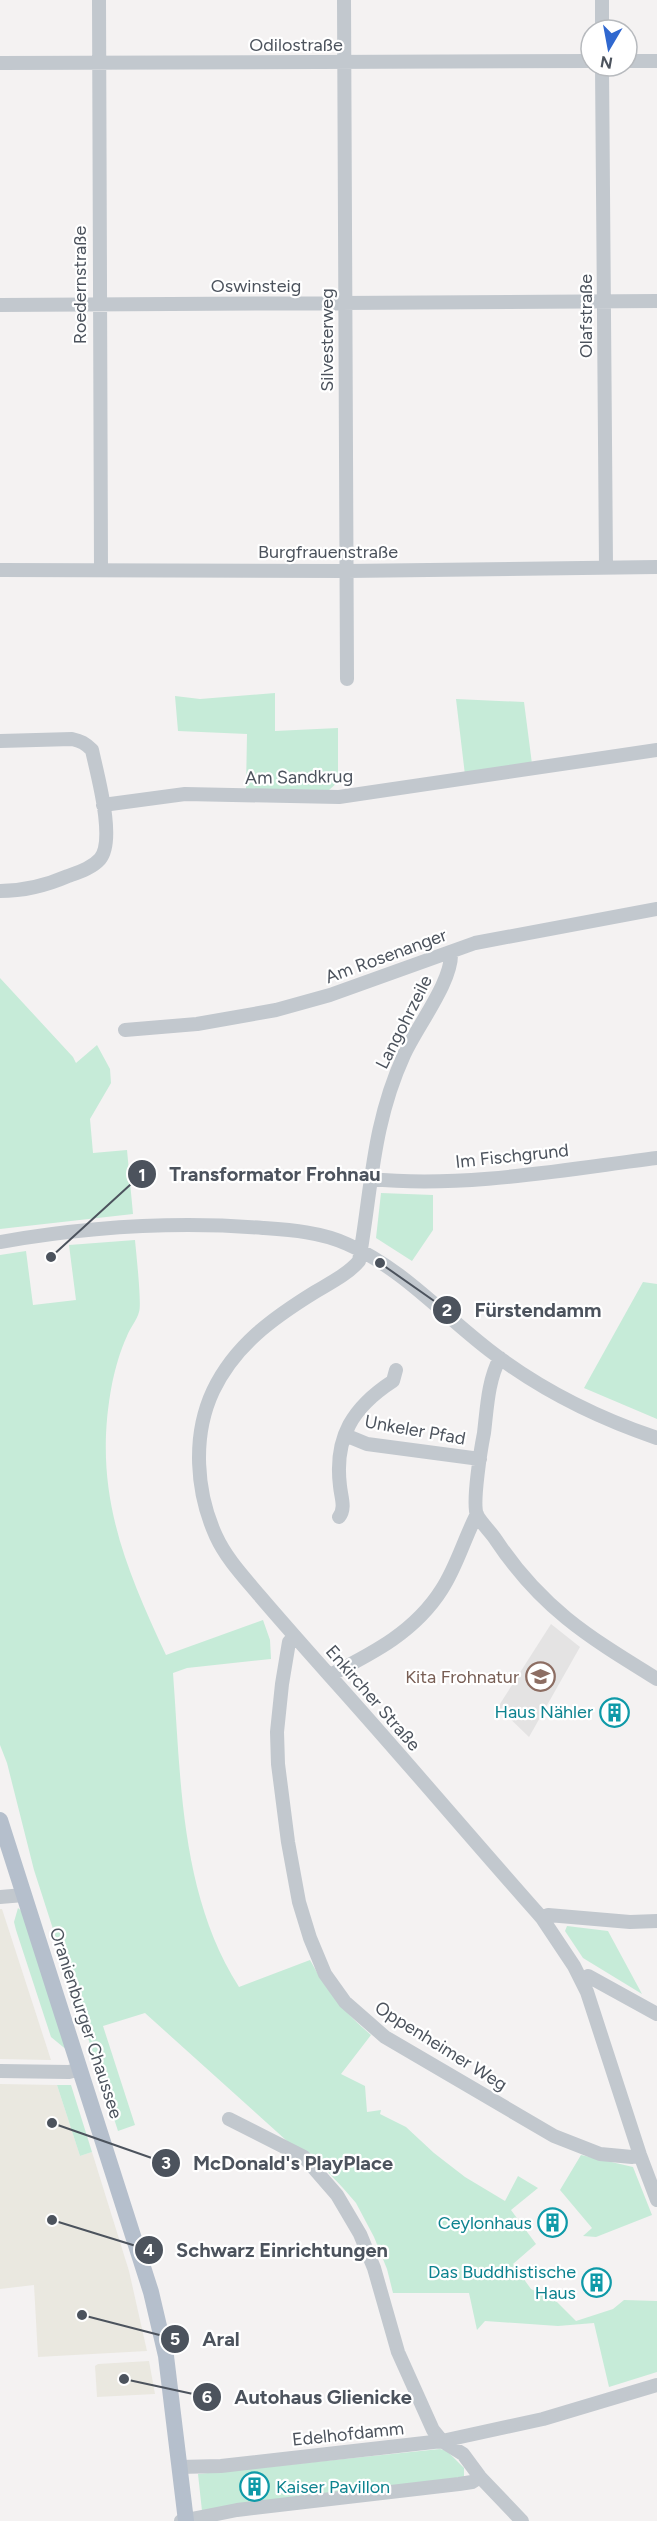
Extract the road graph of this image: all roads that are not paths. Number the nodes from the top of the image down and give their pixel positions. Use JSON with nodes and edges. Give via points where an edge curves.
{"nodes":[{"id":1,"x":99,"y":0,"type":"edge"},
{"id":2,"x":344,"y":0,"type":"edge"},
{"id":3,"x":602,"y":0,"type":"edge"},
{"id":4,"x":602,"y":18,"type":"edge"},
{"id":5,"x":579,"y":61,"type":"edge"},
{"id":6,"x":639,"y":61,"type":"edge"},
{"id":7,"x":657,"y":61,"type":"edge"},
{"id":8,"x":0,"y":63,"type":"edge"},
{"id":9,"x":98,"y":63,"type":"junction"},
{"id":10,"x":344,"y":63,"type":"junction"},
{"id":11,"x":602,"y":78,"type":"edge"},
{"id":12,"x":657,"y":301,"type":"edge"},
{"id":13,"x":604,"y":302,"type":"junction"},
{"id":14,"x":345,"y":303,"type":"junction"},
{"id":15,"x":0,"y":304,"type":"edge"},
{"id":16,"x":98,"y":304,"type":"junction"},
{"id":17,"x":606,"y":566,"type":"junction"},
{"id":18,"x":657,"y":567,"type":"edge"},
{"id":19,"x":101,"y":569,"type":"junction"},
{"id":20,"x":0,"y":570,"type":"edge"},
{"id":21,"x":347,"y":571,"type":"junction"},
{"id":22,"x":347,"y":679,"type":"dead end"},
{"id":23,"x":0,"y":741,"type":"edge"},
{"id":24,"x":657,"y":750,"type":"edge"},
{"id":25,"x":103,"y":805,"type":"junction"},
{"id":26,"x":0,"y":891,"type":"edge"},
{"id":27,"x":657,"y":909,"type":"edge"},
{"id":28,"x":452,"y":952,"type":"junction"},
{"id":29,"x":125,"y":1030,"type":"dead end"},
{"id":30,"x":657,"y":1158,"type":"edge"},
{"id":31,"x":370,"y":1179,"type":"junction"},
{"id":32,"x":0,"y":1242,"type":"edge"},
{"id":33,"x":361,"y":1251,"type":"junction"},
{"id":34,"x":500,"y":1358,"type":"junction"},
{"id":35,"x":396,"y":1371,"type":"dead end"},
{"id":36,"x":345,"y":1435,"type":"junction"},
{"id":37,"x":657,"y":1438,"type":"edge"},
{"id":38,"x":480,"y":1459,"type":"junction"},
{"id":39,"x":477,"y":1514,"type":"junction"},
{"id":40,"x":339,"y":1517,"type":"dead end"},
{"id":41,"x":294,"y":1637,"type":"junction"},
{"id":42,"x":330,"y":1675,"type":"junction"},
{"id":43,"x":657,"y":1678,"type":"edge"},
{"id":44,"x":0,"y":1820,"type":"edge"},
{"id":45,"x":24,"y":1894,"type":"junction"},
{"id":46,"x":0,"y":1897,"type":"edge"},
{"id":47,"x":542,"y":1918,"type":"junction"},
{"id":48,"x":657,"y":1921,"type":"edge"},
{"id":49,"x":581,"y":1980,"type":"junction"},
{"id":50,"x":657,"y":2014,"type":"edge"},
{"id":51,"x":80,"y":2069,"type":"junction"},
{"id":52,"x":0,"y":2071,"type":"edge"},
{"id":53,"x":229,"y":2119,"type":"dead end"},
{"id":54,"x":640,"y":2155,"type":"junction"},
{"id":55,"x":657,"y":2200,"type":"edge"},
{"id":56,"x":657,"y":2385,"type":"edge"},
{"id":57,"x":442,"y":2441,"type":"junction"},
{"id":58,"x":179,"y":2467,"type":"junction"},
{"id":59,"x":480,"y":2477,"type":"junction"},
{"id":60,"x":184,"y":2521,"type":"edge"},
{"id":61,"x":522,"y":2521,"type":"edge"}],
"edges":[{"from":1,"to":9,"type":"street","name":"Roedernstraße"},
{"from":2,"to":10,"type":"street","name":"Silvesterweg"},
{"from":3,"to":4,"type":"street"},
{"from":5,"to":10,"type":"street","name":"Odilostraße"},
{"from":6,"to":7,"type":"street"},
{"from":8,"to":9,"type":"street","name":"Odilostraße"},
{"from":9,"to":10,"type":"street","name":"Odilostraße"},
{"from":9,"to":16,"type":"street","name":"Roedernstraße"},
{"from":10,"to":14,"type":"street","name":"Silvesterweg"},
{"from":11,"to":13,"type":"street","name":"Olafstraße"},
{"from":12,"to":13,"type":"street","name":"Oswinsteig"},
{"from":13,"to":14,"type":"street","name":"Oswinsteig"},
{"from":13,"to":17,"type":"street","name":"Olafstraße"},
{"from":14,"to":16,"type":"street","name":"Oswinsteig"},
{"from":14,"to":21,"type":"street","name":"Silvesterweg"},
{"from":15,"to":16,"type":"street","name":"Oswinsteig"},
{"from":16,"to":19,"type":"street","name":"Roedernstraße"},
{"from":17,"to":18,"type":"street","name":"Burgfrauenstraße"},
{"from":17,"to":21,"type":"street","name":"Burgfrauenstraße"},
{"from":19,"to":20,"type":"street","name":"Burgfrauenstraße"},
{"from":19,"to":21,"type":"street","name":"Burgfrauenstraße"},
{"from":21,"to":22,"type":"street","name":"Silvesterweg"},
{"from":23,"to":25,"type":"street","via":[[82,741],[92,750]]},
{"from":24,"to":25,"type":"street","name":"Am Sandkrug","via":[[339,798],[185,794]]},
{"from":25,"to":26,"type":"street","via":[[106,850],[92,866],[46,885]]},
{"from":27,"to":28,"type":"street","name":"Am Rosenanger","via":[[475,943]]},
{"from":28,"to":29,"type":"street","name":"Am Rosenanger","via":[[276,1010],[206,1023]]},
{"from":28,"to":31,"type":"street","name":"Langohrzeile","via":[[446,979],[404,1054],[389,1092]]},
{"from":30,"to":31,"type":"street","name":"Im Fischgrund","via":[[515,1176]]},
{"from":31,"to":33,"type":"street","name":"Langohrzeile"},
{"from":32,"to":33,"type":"street","via":[[121,1228],[233,1226],[301,1231]]},
{"from":33,"to":34,"type":"street","via":[[412,1283]]},
{"from":33,"to":41,"type":"street","name":"Enkircher Straße","via":[[355,1265],[248,1340],[222,1374],[202,1423],[200,1477],[216,1536],[236,1568]]},
{"from":34,"to":37,"type":"street","via":[[572,1402]]},
{"from":34,"to":38,"type":"street","via":[[493,1372]]},
{"from":35,"to":36,"type":"street","name":"Unkeler Pfad","via":[[393,1381],[369,1397],[353,1417]]},
{"from":36,"to":38,"type":"street","name":"Unkeler Pfad","via":[[368,1444]]},
{"from":36,"to":40,"type":"street","name":"Unkeler Pfad","via":[[339,1474],[344,1508]]},
{"from":38,"to":39,"type":"street"},
{"from":39,"to":42,"type":"street","via":[[441,1590],[420,1615],[396,1639]]},
{"from":39,"to":43,"type":"street","via":[[511,1563],[555,1610],[620,1658]]},
{"from":41,"to":42,"type":"street","name":"Enkircher Straße"},
{"from":41,"to":54,"type":"street","name":"Oppenheimer Weg","via":[[289,1642],[282,1684],[278,1764],[295,1883],[311,1942],[325,1974],[345,2002],[385,2037],[554,2136],[600,2154]]},
{"from":42,"to":47,"type":"street","name":"Enkircher Straße"},
{"from":44,"to":45,"type":"main road","name":"Oranienburger Chaussee"},
{"from":45,"to":46,"type":"street"},
{"from":45,"to":51,"type":"main road","name":"Oranienburger Chaussee"},
{"from":47,"to":48,"type":"street","via":[[548,1915]]},
{"from":47,"to":49,"type":"street","name":"Enkircher Straße"},
{"from":49,"to":50,"type":"street","via":[[588,1976]]},
{"from":49,"to":54,"type":"street","name":"Enkircher Straße"},
{"from":51,"to":52,"type":"street"},
{"from":51,"to":58,"type":"main road","name":"Oranienburger Chaussee","via":[[162,2334]]},
{"from":53,"to":57,"type":"street","via":[[304,2157],[337,2195],[374,2268],[408,2378]]},
{"from":54,"to":55,"type":"street","name":"Enkircher Straße"},
{"from":56,"to":57,"type":"street","name":"Edelhofdamm","via":[[543,2419]]},
{"from":57,"to":58,"type":"street","name":"Edelhofdamm","via":[[221,2466]]},
{"from":57,"to":59,"type":"street","via":[[463,2454]]},
{"from":58,"to":60,"type":"main road","name":"Oranienburger Chaussee"},
{"from":59,"to":60,"type":"street","via":[[459,2484],[237,2510]]},
{"from":59,"to":61,"type":"street"}]}
